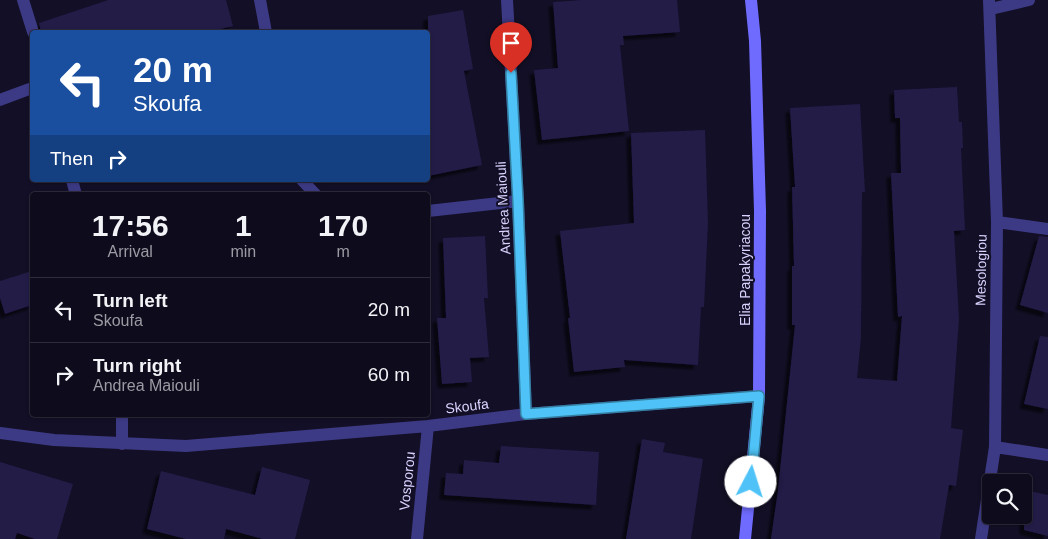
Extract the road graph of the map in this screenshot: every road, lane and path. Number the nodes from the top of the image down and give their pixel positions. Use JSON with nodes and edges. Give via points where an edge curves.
{"nodes":[{"id":1,"x":23,"y":0,"type":"edge"},
{"id":2,"x":260,"y":0,"type":"edge"},
{"id":3,"x":507,"y":0,"type":"edge"},
{"id":4,"x":751,"y":0,"type":"edge"},
{"id":5,"x":1029,"y":0,"type":"edge"},
{"id":6,"x":990,"y":4,"type":"edge"},
{"id":7,"x":32,"y":30,"type":"edge"},
{"id":8,"x":266,"y":30,"type":"edge"},
{"id":9,"x":30,"y":89,"type":"edge"},
{"id":10,"x":0,"y":100,"type":"edge"},
{"id":11,"x":304,"y":182,"type":"edge"},
{"id":12,"x":313,"y":192,"type":"edge"},
{"id":13,"x":518,"y":201,"type":"junction"},
{"id":14,"x":430,"y":211,"type":"edge"},
{"id":15,"x":997,"y":222,"type":"junction"},
{"id":16,"x":1048,"y":229,"type":"edge"},
{"id":17,"x":759,"y":396,"type":"junction"},
{"id":18,"x":526,"y":414,"type":"junction"},
{"id":19,"x":122,"y":417,"type":"edge"},
{"id":20,"x":428,"y":426,"type":"junction"},
{"id":21,"x":0,"y":433,"type":"edge"},
{"id":22,"x":122,"y":444,"type":"junction"},
{"id":23,"x":994,"y":447,"type":"junction"},
{"id":24,"x":1048,"y":455,"type":"edge"},
{"id":25,"x":417,"y":539,"type":"edge"},
{"id":26,"x":745,"y":539,"type":"edge"},
{"id":27,"x":981,"y":539,"type":"edge"}],
"edges":[{"from":1,"to":7,"type":"street"},
{"from":2,"to":8,"type":"street"},
{"from":3,"to":13,"type":"street","name":"Andrea Maiouli"},
{"from":4,"to":17,"type":"main road","name":"Elia Papakyriacou","via":[[760,211]]},
{"from":5,"to":6,"type":"street"},
{"from":6,"to":15,"type":"street","name":"Mesologiou"},
{"from":9,"to":10,"type":"street"},
{"from":11,"to":12,"type":"street"},
{"from":13,"to":14,"type":"street"},
{"from":13,"to":18,"type":"street","name":"Andrea Maiouli"},
{"from":15,"to":16,"type":"street"},
{"from":15,"to":23,"type":"street","name":"Mesologiou"},
{"from":17,"to":18,"type":"street","name":"Skoufa"},
{"from":17,"to":26,"type":"main road","name":"Elia Papakyriacou"},
{"from":18,"to":20,"type":"street","name":"Skoufa"},
{"from":19,"to":22,"type":"street"},
{"from":20,"to":22,"type":"street","name":"Skoufa","via":[[186,446]]},
{"from":20,"to":25,"type":"street","name":"Vosporou"},
{"from":21,"to":22,"type":"street","name":"Skoufa"},
{"from":23,"to":24,"type":"street"},
{"from":23,"to":27,"type":"street","name":"Mesologiou"}]}
